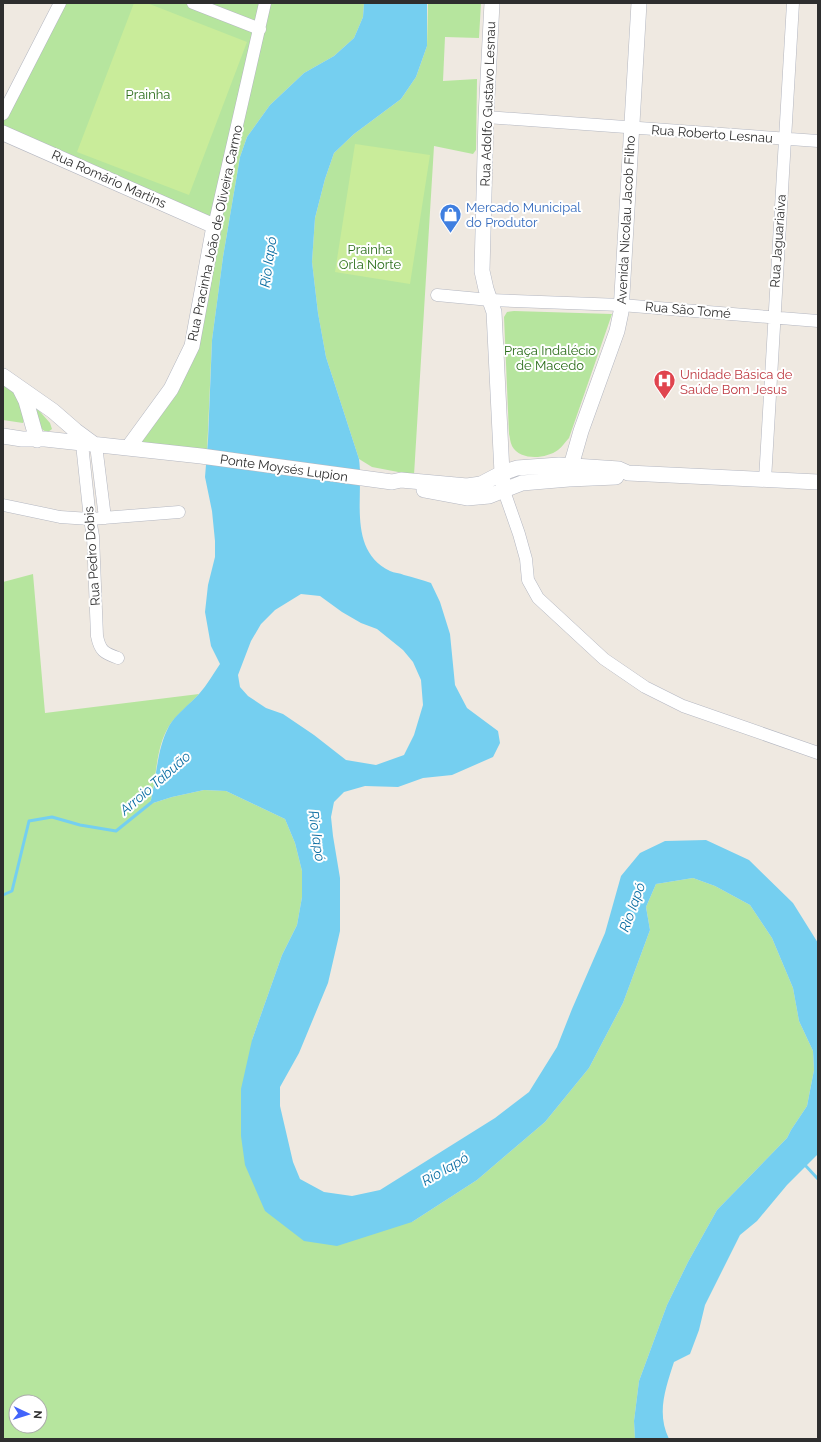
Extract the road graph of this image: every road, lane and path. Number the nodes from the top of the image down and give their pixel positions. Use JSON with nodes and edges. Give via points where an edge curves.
{"nodes":[{"id":1,"x":60,"y":3,"type":"edge"},
{"id":2,"x":193,"y":3,"type":"edge"},
{"id":3,"x":265,"y":3,"type":"edge"},
{"id":4,"x":492,"y":3,"type":"edge"},
{"id":5,"x":639,"y":3,"type":"edge"},
{"id":6,"x":793,"y":3,"type":"edge"},
{"id":7,"x":260,"y":29,"type":"junction"},
{"id":8,"x":3,"y":114,"type":"edge"},
{"id":9,"x":486,"y":117,"type":"junction"},
{"id":10,"x":632,"y":128,"type":"junction"},
{"id":11,"x":3,"y":133,"type":"edge"},
{"id":12,"x":785,"y":139,"type":"junction"},
{"id":13,"x":818,"y":141,"type":"edge"},
{"id":14,"x":214,"y":226,"type":"junction"},
{"id":15,"x":437,"y":295,"type":"dead end"},
{"id":16,"x":490,"y":300,"type":"junction"},
{"id":17,"x":621,"y":305,"type":"junction"},
{"id":18,"x":773,"y":318,"type":"junction"},
{"id":19,"x":818,"y":321,"type":"edge"},
{"id":20,"x":3,"y":376,"type":"edge"},
{"id":21,"x":18,"y":386,"type":"junction"},
{"id":22,"x":61,"y":419,"type":"junction"},
{"id":23,"x":3,"y":428,"type":"edge"},
{"id":24,"x":3,"y":436,"type":"edge"},
{"id":25,"x":42,"y":438,"type":"junction"},
{"id":26,"x":89,"y":444,"type":"junction"},
{"id":27,"x":128,"y":448,"type":"junction"},
{"id":28,"x":564,"y":472,"type":"junction"},
{"id":29,"x":502,"y":473,"type":"junction"},
{"id":30,"x":764,"y":480,"type":"junction"},
{"id":31,"x":392,"y":482,"type":"junction"},
{"id":32,"x":818,"y":482,"type":"edge"},
{"id":33,"x":504,"y":491,"type":"junction"},
{"id":34,"x":3,"y":505,"type":"edge"},
{"id":35,"x":179,"y":512,"type":"dead end"},
{"id":36,"x":105,"y":518,"type":"junction"},
{"id":37,"x":90,"y":519,"type":"junction"},
{"id":38,"x":118,"y":658,"type":"dead end"},
{"id":39,"x":818,"y":753,"type":"edge"}],
"edges":[{"from":1,"to":8,"type":"street"},
{"from":2,"to":7,"type":"street"},
{"from":3,"to":7,"type":"street","name":"Rua Pracinha João de Oliveira Carmo"},
{"from":4,"to":9,"type":"street","name":"Rua Adolfo Gustavo Lesnau"},
{"from":5,"to":10,"type":"street","name":"Avenida Nicolau Jacob Filho"},
{"from":6,"to":12,"type":"street","name":"Rua Jaguariaíva"},
{"from":7,"to":14,"type":"street","name":"Rua Pracinha João de Oliveira Carmo"},
{"from":9,"to":10,"type":"street","name":"Rua Roberto Lesnau"},
{"from":9,"to":16,"type":"street","name":"Rua Adolfo Gustavo Lesnau","via":[[482,271]]},
{"from":10,"to":12,"type":"street","name":"Rua Roberto Lesnau"},
{"from":10,"to":17,"type":"street","name":"Avenida Nicolau Jacob Filho"},
{"from":11,"to":14,"type":"street","name":"Rua Romário Martins"},
{"from":12,"to":13,"type":"street","name":"Rua Roberto Lesnau"},
{"from":12,"to":18,"type":"street","name":"Rua Jaguariaíva"},
{"from":14,"to":27,"type":"street","name":"Rua Pracinha João de Oliveira Carmo","via":[[192,346],[172,389]]},
{"from":15,"to":16,"type":"street","name":"Rua São Tomé"},
{"from":16,"to":17,"type":"street","name":"Rua São Tomé"},
{"from":16,"to":29,"type":"street","name":"Rua Adolfo Gustavo Lesnau","via":[[494,312]]},
{"from":17,"to":18,"type":"street","name":"Rua São Tomé"},
{"from":17,"to":28,"type":"street","name":"Avenida Nicolau Jacob Filho","via":[[617,331],[581,430],[563,454]]},
{"from":18,"to":19,"type":"street","name":"Rua São Tomé"},
{"from":18,"to":30,"type":"street","name":"Rua Jaguariaíva"},
{"from":20,"to":21,"type":"street"},
{"from":21,"to":22,"type":"street"},
{"from":21,"to":25,"type":"street"},
{"from":22,"to":25,"type":"street","via":[[58,433]]},
{"from":22,"to":26,"type":"street"},
{"from":23,"to":25,"type":"street","via":[[28,431]]},
{"from":24,"to":25,"type":"street"},
{"from":25,"to":26,"type":"street","name":"Ponte Moysés Lupion"},
{"from":26,"to":27,"type":"street","name":"Ponte Moysés Lupion"},
{"from":26,"to":36,"type":"street","name":"Rua Pedro Dobis"},
{"from":26,"to":37,"type":"street","name":"Rua Pedro Dobis"},
{"from":27,"to":31,"type":"street","name":"Ponte Moysés Lupion"},
{"from":28,"to":29,"type":"street","via":[[517,468]]},
{"from":28,"to":30,"type":"street","via":[[619,469],[628,473]]},
{"from":28,"to":33,"type":"street","via":[[522,483]]},
{"from":29,"to":31,"type":"street","via":[[480,484],[467,486],[401,480]]},
{"from":29,"to":33,"type":"street","name":"Rua Adolfo Gustavo Lesnau"},
{"from":30,"to":32,"type":"street"},
{"from":31,"to":33,"type":"street","via":[[467,498],[489,496]]},
{"from":33,"to":39,"type":"street","via":[[526,559],[528,580],[538,598],[604,659],[645,687],[684,706]]},
{"from":34,"to":37,"type":"street","via":[[60,517]]},
{"from":35,"to":36,"type":"street"},
{"from":36,"to":37,"type":"street"},
{"from":37,"to":38,"type":"street","name":"Rua Pedro Dobis","via":[[97,636],[100,647],[107,654]]}]}
